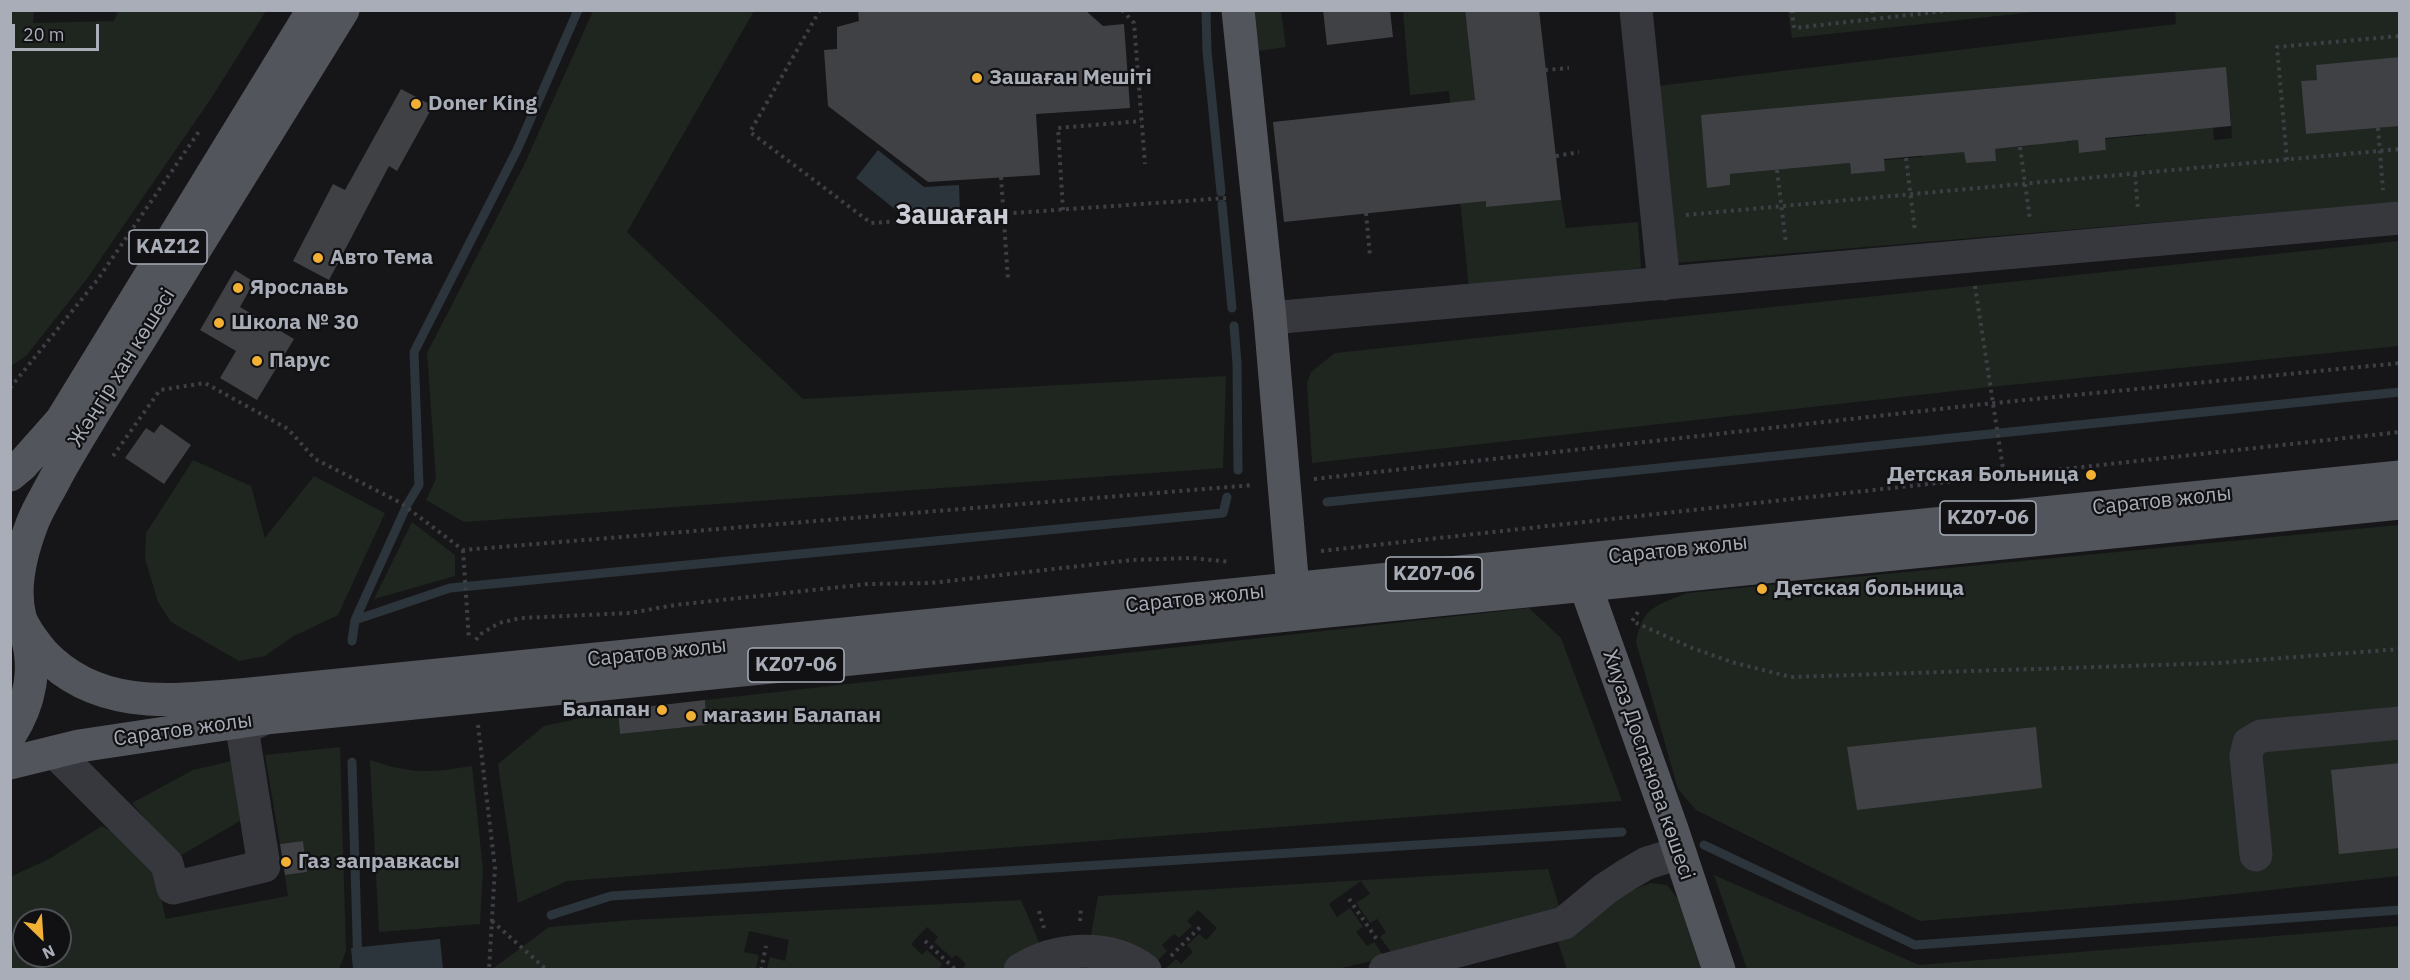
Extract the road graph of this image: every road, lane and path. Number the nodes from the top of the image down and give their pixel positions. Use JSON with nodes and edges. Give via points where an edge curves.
{"nodes":[{"id":1,"x":313,"y":10,"type":"edge"},
{"id":2,"x":343,"y":10,"type":"edge"},
{"id":3,"x":820,"y":10,"type":"edge"},
{"id":4,"x":1122,"y":10,"type":"edge"},
{"id":5,"x":1238,"y":10,"type":"edge"},
{"id":6,"x":1636,"y":10,"type":"edge"},
{"id":7,"x":1792,"y":10,"type":"edge"},
{"id":8,"x":1872,"y":10,"type":"edge"},
{"id":9,"x":1953,"y":10,"type":"edge"},
{"id":10,"x":1873,"y":19,"type":"junction"},
{"id":11,"x":2400,"y":36,"type":"edge"},
{"id":12,"x":1569,"y":68,"type":"dead end"},
{"id":13,"x":1545,"y":70,"type":"dead end"},
{"id":14,"x":1141,"y":121,"type":"junction"},
{"id":15,"x":205,"y":123,"type":"dead end"},
{"id":16,"x":2378,"y":128,"type":"dead end"},
{"id":17,"x":2020,"y":147,"type":"dead end"},
{"id":18,"x":2400,"y":149,"type":"edge"},
{"id":19,"x":2379,"y":151,"type":"junction"},
{"id":20,"x":1579,"y":152,"type":"dead end"},
{"id":21,"x":1556,"y":156,"type":"dead end"},
{"id":22,"x":1906,"y":158,"type":"dead end"},
{"id":23,"x":2287,"y":160,"type":"junction"},
{"id":24,"x":1145,"y":164,"type":"dead end"},
{"id":25,"x":1778,"y":170,"type":"dead end"},
{"id":26,"x":2135,"y":174,"type":"junction"},
{"id":27,"x":1001,"y":177,"type":"dead end"},
{"id":28,"x":2025,"y":184,"type":"junction"},
{"id":29,"x":1911,"y":194,"type":"junction"},
{"id":30,"x":1234,"y":198,"type":"dead end"},
{"id":31,"x":1782,"y":206,"type":"junction"},
{"id":32,"x":1063,"y":210,"type":"junction"},
{"id":33,"x":1366,"y":213,"type":"dead end"},
{"id":34,"x":1004,"y":214,"type":"junction"},
{"id":35,"x":1658,"y":218,"type":"junction"},
{"id":36,"x":2392,"y":218,"type":"edge"},
{"id":37,"x":2142,"y":240,"type":"junction"},
{"id":38,"x":2034,"y":250,"type":"junction"},
{"id":39,"x":1969,"y":255,"type":"junction"},
{"id":40,"x":1370,"y":256,"type":"dead end"},
{"id":41,"x":1918,"y":260,"type":"junction"},
{"id":42,"x":1789,"y":272,"type":"junction"},
{"id":43,"x":1008,"y":280,"type":"dead end"},
{"id":44,"x":1664,"y":284,"type":"junction"},
{"id":45,"x":1270,"y":318,"type":"junction"},
{"id":46,"x":2400,"y":363,"type":"edge"},
{"id":47,"x":10,"y":388,"type":"edge"},
{"id":48,"x":1994,"y":403,"type":"junction"},
{"id":49,"x":2400,"y":432,"type":"edge"},
{"id":50,"x":113,"y":456,"type":"dead end"},
{"id":51,"x":10,"y":475,"type":"edge"},
{"id":52,"x":2004,"y":476,"type":"junction"},
{"id":53,"x":2400,"y":477,"type":"edge"},
{"id":54,"x":1284,"y":483,"type":"junction"},
{"id":55,"x":2400,"y":503,"type":"edge"},
{"id":56,"x":463,"y":550,"type":"junction"},
{"id":57,"x":1290,"y":554,"type":"junction"},
{"id":58,"x":1230,"y":562,"type":"dead end"},
{"id":59,"x":1580,"y":573,"type":"junction"},
{"id":60,"x":1293,"y":589,"type":"junction"},
{"id":61,"x":16,"y":610,"type":"edge"},
{"id":62,"x":1632,"y":621,"type":"dead end"},
{"id":63,"x":2400,"y":649,"type":"edge"},
{"id":64,"x":475,"y":697,"type":"junction"},
{"id":65,"x":265,"y":718,"type":"junction"},
{"id":66,"x":2400,"y":723,"type":"edge"},
{"id":67,"x":10,"y":735,"type":"edge"},
{"id":68,"x":55,"y":752,"type":"junction"},
{"id":69,"x":10,"y":763,"type":"edge"},
{"id":70,"x":1680,"y":853,"type":"junction"},
{"id":71,"x":2256,"y":855,"type":"dead end"},
{"id":72,"x":1349,"y":899,"type":"dead end"},
{"id":73,"x":492,"y":921,"type":"junction"},
{"id":74,"x":1202,"y":925,"type":"dead end"},
{"id":75,"x":925,"y":941,"type":"dead end"},
{"id":76,"x":766,"y":946,"type":"dead end"},
{"id":77,"x":1443,"y":962,"type":"edge"},
{"id":78,"x":1156,"y":965,"type":"edge"},
{"id":79,"x":1391,"y":968,"type":"edge"},
{"id":80,"x":489,"y":969,"type":"edge"},
{"id":81,"x":547,"y":969,"type":"edge"},
{"id":82,"x":761,"y":969,"type":"edge"},
{"id":83,"x":956,"y":969,"type":"edge"},
{"id":84,"x":1020,"y":969,"type":"edge"},
{"id":85,"x":1719,"y":969,"type":"edge"}],
"edges":[{"from":1,"to":51,"type":"main road","name":"Жәңгір хан көшесі","number":"KAZ12","via":[[61,421]]},
{"from":2,"to":61,"type":"main road","name":"Жәңгір хан көшесі","number":"KAZ12","via":[[42,503],[19,570]]},
{"from":3,"to":34,"type":"path","via":[[750,132],[871,223]]},
{"from":4,"to":14,"type":"path","via":[[1134,23]]},
{"from":5,"to":45,"type":"main road"},
{"from":6,"to":35,"type":"street"},
{"from":7,"to":10,"type":"path","via":[[1794,28]]},
{"from":8,"to":10,"type":"path"},
{"from":9,"to":10,"type":"path"},
{"from":11,"to":23,"type":"path","via":[[2277,47]]},
{"from":12,"to":13,"type":"path"},
{"from":14,"to":24,"type":"path"},
{"from":14,"to":32,"type":"path","via":[[1058,128]]},
{"from":15,"to":47,"type":"path","via":[[98,279]]},
{"from":16,"to":19,"type":"path"},
{"from":17,"to":28,"type":"path"},
{"from":18,"to":19,"type":"path"},
{"from":19,"to":23,"type":"path"},
{"from":19,"to":36,"type":"path"},
{"from":20,"to":21,"type":"path"},
{"from":22,"to":29,"type":"path"},
{"from":23,"to":26,"type":"path"},
{"from":25,"to":31,"type":"path"},
{"from":26,"to":28,"type":"path"},
{"from":26,"to":37,"type":"path"},
{"from":27,"to":34,"type":"path"},
{"from":28,"to":29,"type":"path"},
{"from":28,"to":38,"type":"path"},
{"from":29,"to":31,"type":"path"},
{"from":29,"to":41,"type":"path"},
{"from":30,"to":32,"type":"path"},
{"from":31,"to":35,"type":"path"},
{"from":31,"to":42,"type":"path"},
{"from":32,"to":34,"type":"path"},
{"from":33,"to":40,"type":"path"},
{"from":34,"to":43,"type":"path"},
{"from":35,"to":44,"type":"street"},
{"from":36,"to":37,"type":"street"},
{"from":37,"to":38,"type":"street"},
{"from":38,"to":39,"type":"street"},
{"from":39,"to":41,"type":"street"},
{"from":39,"to":48,"type":"path"},
{"from":41,"to":42,"type":"street"},
{"from":42,"to":44,"type":"street"},
{"from":44,"to":45,"type":"street"},
{"from":45,"to":54,"type":"main road"},
{"from":46,"to":48,"type":"path"},
{"from":48,"to":52,"type":"path"},
{"from":48,"to":54,"type":"path"},
{"from":49,"to":52,"type":"path"},
{"from":50,"to":56,"type":"path","via":[[160,390],[205,383],[288,429],[315,459],[416,512]]},
{"from":52,"to":57,"type":"path"},
{"from":53,"to":59,"type":"main road","name":"Саратов жолы","number":"KZ07-06"},
{"from":54,"to":56,"type":"path"},
{"from":54,"to":57,"type":"main road"},
{"from":55,"to":59,"type":"main road","name":"Саратов жолы","number":"KZ07-06"},
{"from":56,"to":58,"type":"path","via":[[469,647],[487,629],[521,618],[630,613],[868,584],[931,583],[1132,560],[1192,558]]},
{"from":57,"to":60,"type":"main road"},
{"from":59,"to":60,"type":"main road","name":"Саратов жолы","number":"KZ07-06"},
{"from":59,"to":64,"type":"main road","name":"Саратов жолы","number":"KZ07-06"},
{"from":59,"to":70,"type":"main road","name":"Хиуаз Доспанова көшесі"},
{"from":60,"to":61,"type":"main road","name":"Саратов жолы","number":"KZ07-06","via":[[160,700],[113,694],[77,681],[39,648]]},
{"from":61,"to":67,"type":"main road","name":"Жәңгір хан көшесі","number":"KAZ12","via":[[28,638],[32,680],[27,701]]},
{"from":62,"to":63,"type":"path","via":[[1692,648],[1791,677],[2218,663]]},
{"from":64,"to":65,"type":"main road","name":"Саратов жолы","number":"KZ07-06"},
{"from":64,"to":73,"type":"path","via":[[495,868]]},
{"from":65,"to":68,"type":"main road","name":"Саратов жолы","number":"KZ07-06"},
{"from":65,"to":68,"type":"street","via":[[248,726],[243,734],[264,866],[173,888],[167,864]]},
{"from":66,"to":71,"type":"street","via":[[2261,736],[2249,743],[2246,756]]},
{"from":68,"to":69,"type":"main road","name":"Саратов жолы","number":"KZ07-06"},
{"from":70,"to":77,"type":"street","via":[[1647,863],[1628,874],[1564,923]]},
{"from":70,"to":85,"type":"main road","name":"Хиуаз Доспанова көшесі"},
{"from":72,"to":79,"type":"path"},
{"from":73,"to":80,"type":"path"},
{"from":73,"to":81,"type":"path"},
{"from":74,"to":78,"type":"path"},
{"from":75,"to":83,"type":"path"},
{"from":76,"to":82,"type":"path"},
{"from":77,"to":79,"type":"street"},
{"from":78,"to":84,"type":"street","via":[[1080,951],[1043,958]]}]}
